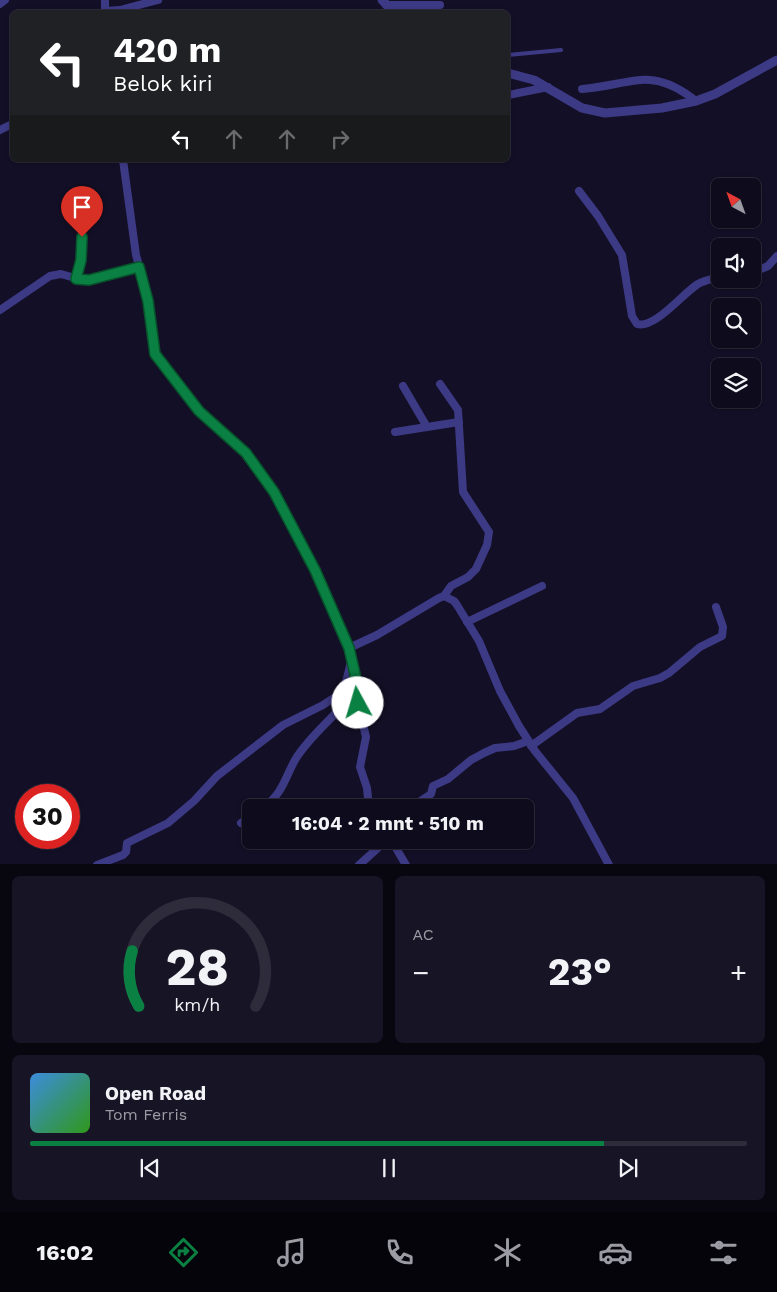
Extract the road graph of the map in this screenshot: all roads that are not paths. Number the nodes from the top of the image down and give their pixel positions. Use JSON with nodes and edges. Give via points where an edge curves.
{"nodes":[{"id":1,"x":5,"y":0,"type":"edge"},
{"id":2,"x":158,"y":0,"type":"edge"},
{"id":3,"x":384,"y":3,"type":"edge"},
{"id":4,"x":0,"y":4,"type":"edge"},
{"id":5,"x":440,"y":5,"type":"dead end"},
{"id":6,"x":120,"y":10,"type":"edge"},
{"id":7,"x":561,"y":50,"type":"dead end"},
{"id":8,"x":510,"y":55,"type":"edge"},
{"id":9,"x":777,"y":60,"type":"edge"},
{"id":10,"x":510,"y":74,"type":"edge"},
{"id":11,"x":548,"y":87,"type":"junction"},
{"id":12,"x":582,"y":89,"type":"dead end"},
{"id":13,"x":510,"y":95,"type":"edge"},
{"id":14,"x":696,"y":101,"type":"junction"},
{"id":15,"x":123,"y":162,"type":"edge"},
{"id":16,"x":579,"y":191,"type":"dead end"},
{"id":17,"x":82,"y":237,"type":"dead end"},
{"id":18,"x":777,"y":256,"type":"edge"},
{"id":19,"x":139,"y":267,"type":"junction"},
{"id":20,"x":761,"y":269,"type":"edge"},
{"id":21,"x":76,"y":279,"type":"junction"},
{"id":22,"x":711,"y":279,"type":"edge"},
{"id":23,"x":0,"y":310,"type":"edge"},
{"id":24,"x":440,"y":384,"type":"dead end"},
{"id":25,"x":403,"y":386,"type":"dead end"},
{"id":26,"x":459,"y":422,"type":"junction"},
{"id":27,"x":427,"y":427,"type":"junction"},
{"id":28,"x":395,"y":432,"type":"dead end"},
{"id":29,"x":542,"y":586,"type":"dead end"},
{"id":30,"x":444,"y":596,"type":"junction"},
{"id":31,"x":716,"y":607,"type":"dead end"},
{"id":32,"x":468,"y":622,"type":"junction"},
{"id":33,"x":349,"y":648,"type":"junction"},
{"id":34,"x":352,"y":658,"type":"junction"},
{"id":35,"x":356,"y":688,"type":"junction"},
{"id":36,"x":530,"y":743,"type":"junction"},
{"id":37,"x":274,"y":799,"type":"edge"},
{"id":38,"x":367,"y":799,"type":"edge"},
{"id":39,"x":424,"y":799,"type":"edge"},
{"id":40,"x":376,"y":849,"type":"edge"},
{"id":41,"x":399,"y":849,"type":"edge"},
{"id":42,"x":97,"y":864,"type":"edge"},
{"id":43,"x":359,"y":864,"type":"edge"},
{"id":44,"x":406,"y":864,"type":"edge"},
{"id":45,"x":609,"y":864,"type":"edge"}],
"edges":[{"from":1,"to":4,"type":"street"},
{"from":2,"to":6,"type":"street"},
{"from":3,"to":5,"type":"street"},
{"from":7,"to":8,"type":"lane"},
{"from":9,"to":14,"type":"street","via":[[716,94]]},
{"from":10,"to":11,"type":"street"},
{"from":11,"to":13,"type":"street"},
{"from":11,"to":14,"type":"street","via":[[582,108],[600,113],[662,108]]},
{"from":12,"to":14,"type":"street","via":[[635,80],[656,80]]},
{"from":15,"to":19,"type":"street"},
{"from":16,"to":22,"type":"street","via":[[622,255],[632,316],[637,324],[656,320],[696,285]]},
{"from":17,"to":21,"type":"street"},
{"from":18,"to":20,"type":"street"},
{"from":19,"to":21,"type":"street","via":[[89,280]]},
{"from":19,"to":33,"type":"street","via":[[148,301],[155,354],[199,411],[234,441],[264,477],[315,570]]},
{"from":21,"to":23,"type":"street","via":[[60,274],[50,276]]},
{"from":24,"to":26,"type":"street","via":[[458,410]]},
{"from":25,"to":27,"type":"street"},
{"from":26,"to":27,"type":"street"},
{"from":26,"to":30,"type":"street","via":[[463,492],[487,527],[489,538],[476,569],[451,586]]},
{"from":27,"to":28,"type":"street"},
{"from":29,"to":32,"type":"street"},
{"from":30,"to":32,"type":"street","via":[[454,601]]},
{"from":30,"to":33,"type":"street"},
{"from":31,"to":36,"type":"street","via":[[724,632],[721,637],[700,646],[669,674],[633,686],[600,709],[577,713]]},
{"from":32,"to":36,"type":"street","via":[[489,660],[500,691]]},
{"from":33,"to":34,"type":"street"},
{"from":34,"to":35,"type":"street"},
{"from":34,"to":42,"type":"street","via":[[341,693],[283,725],[217,776],[168,823],[126,844],[123,855]]},
{"from":35,"to":37,"type":"street","via":[[302,749]]},
{"from":35,"to":38,"type":"street","via":[[366,733],[360,766]]},
{"from":36,"to":39,"type":"street","via":[[495,748],[475,758],[433,787],[431,794]]},
{"from":36,"to":45,"type":"street","via":[[574,798]]},
{"from":40,"to":43,"type":"street"},
{"from":41,"to":44,"type":"street"}]}
